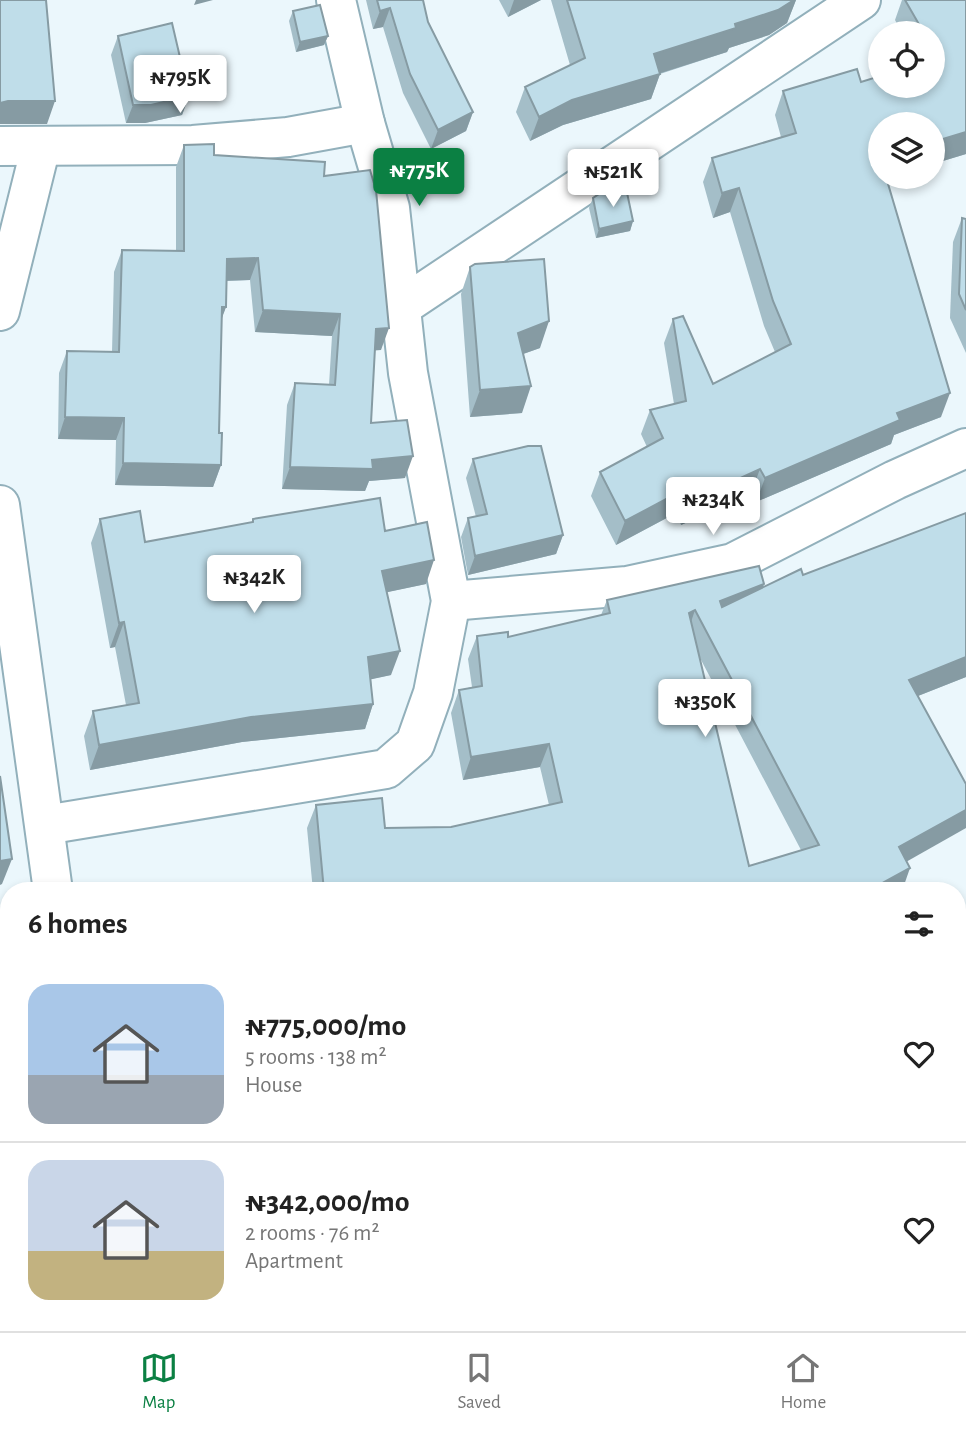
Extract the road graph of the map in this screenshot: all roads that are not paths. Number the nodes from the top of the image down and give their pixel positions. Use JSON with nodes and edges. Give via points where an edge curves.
{"nodes":[{"id":1,"x":336,"y":0,"type":"edge"},
{"id":2,"x":861,"y":0,"type":"edge"},
{"id":3,"x":365,"y":123,"type":"junction"},
{"id":4,"x":0,"y":146,"type":"edge"},
{"id":5,"x":41,"y":146,"type":"junction"},
{"id":6,"x":401,"y":307,"type":"junction"},
{"id":7,"x":0,"y":311,"type":"edge"},
{"id":8,"x":966,"y":448,"type":"edge"},
{"id":9,"x":0,"y":505,"type":"edge"},
{"id":10,"x":451,"y":601,"type":"junction"},
{"id":11,"x":45,"y":825,"type":"junction"},
{"id":12,"x":52,"y":882,"type":"edge"}],
"edges":[{"from":1,"to":3,"type":"street"},
{"from":2,"to":6,"type":"street"},
{"from":3,"to":5,"type":"street","via":[[288,137],[193,145]]},
{"from":3,"to":6,"type":"street","via":[[390,208]]},
{"from":4,"to":5,"type":"street"},
{"from":5,"to":7,"type":"street"},
{"from":6,"to":10,"type":"street","via":[[408,373]]},
{"from":8,"to":10,"type":"street","via":[[733,563],[627,586]]},
{"from":9,"to":11,"type":"street"},
{"from":10,"to":11,"type":"street","via":[[433,693],[415,744],[386,769]]},
{"from":11,"to":12,"type":"street"}]}
